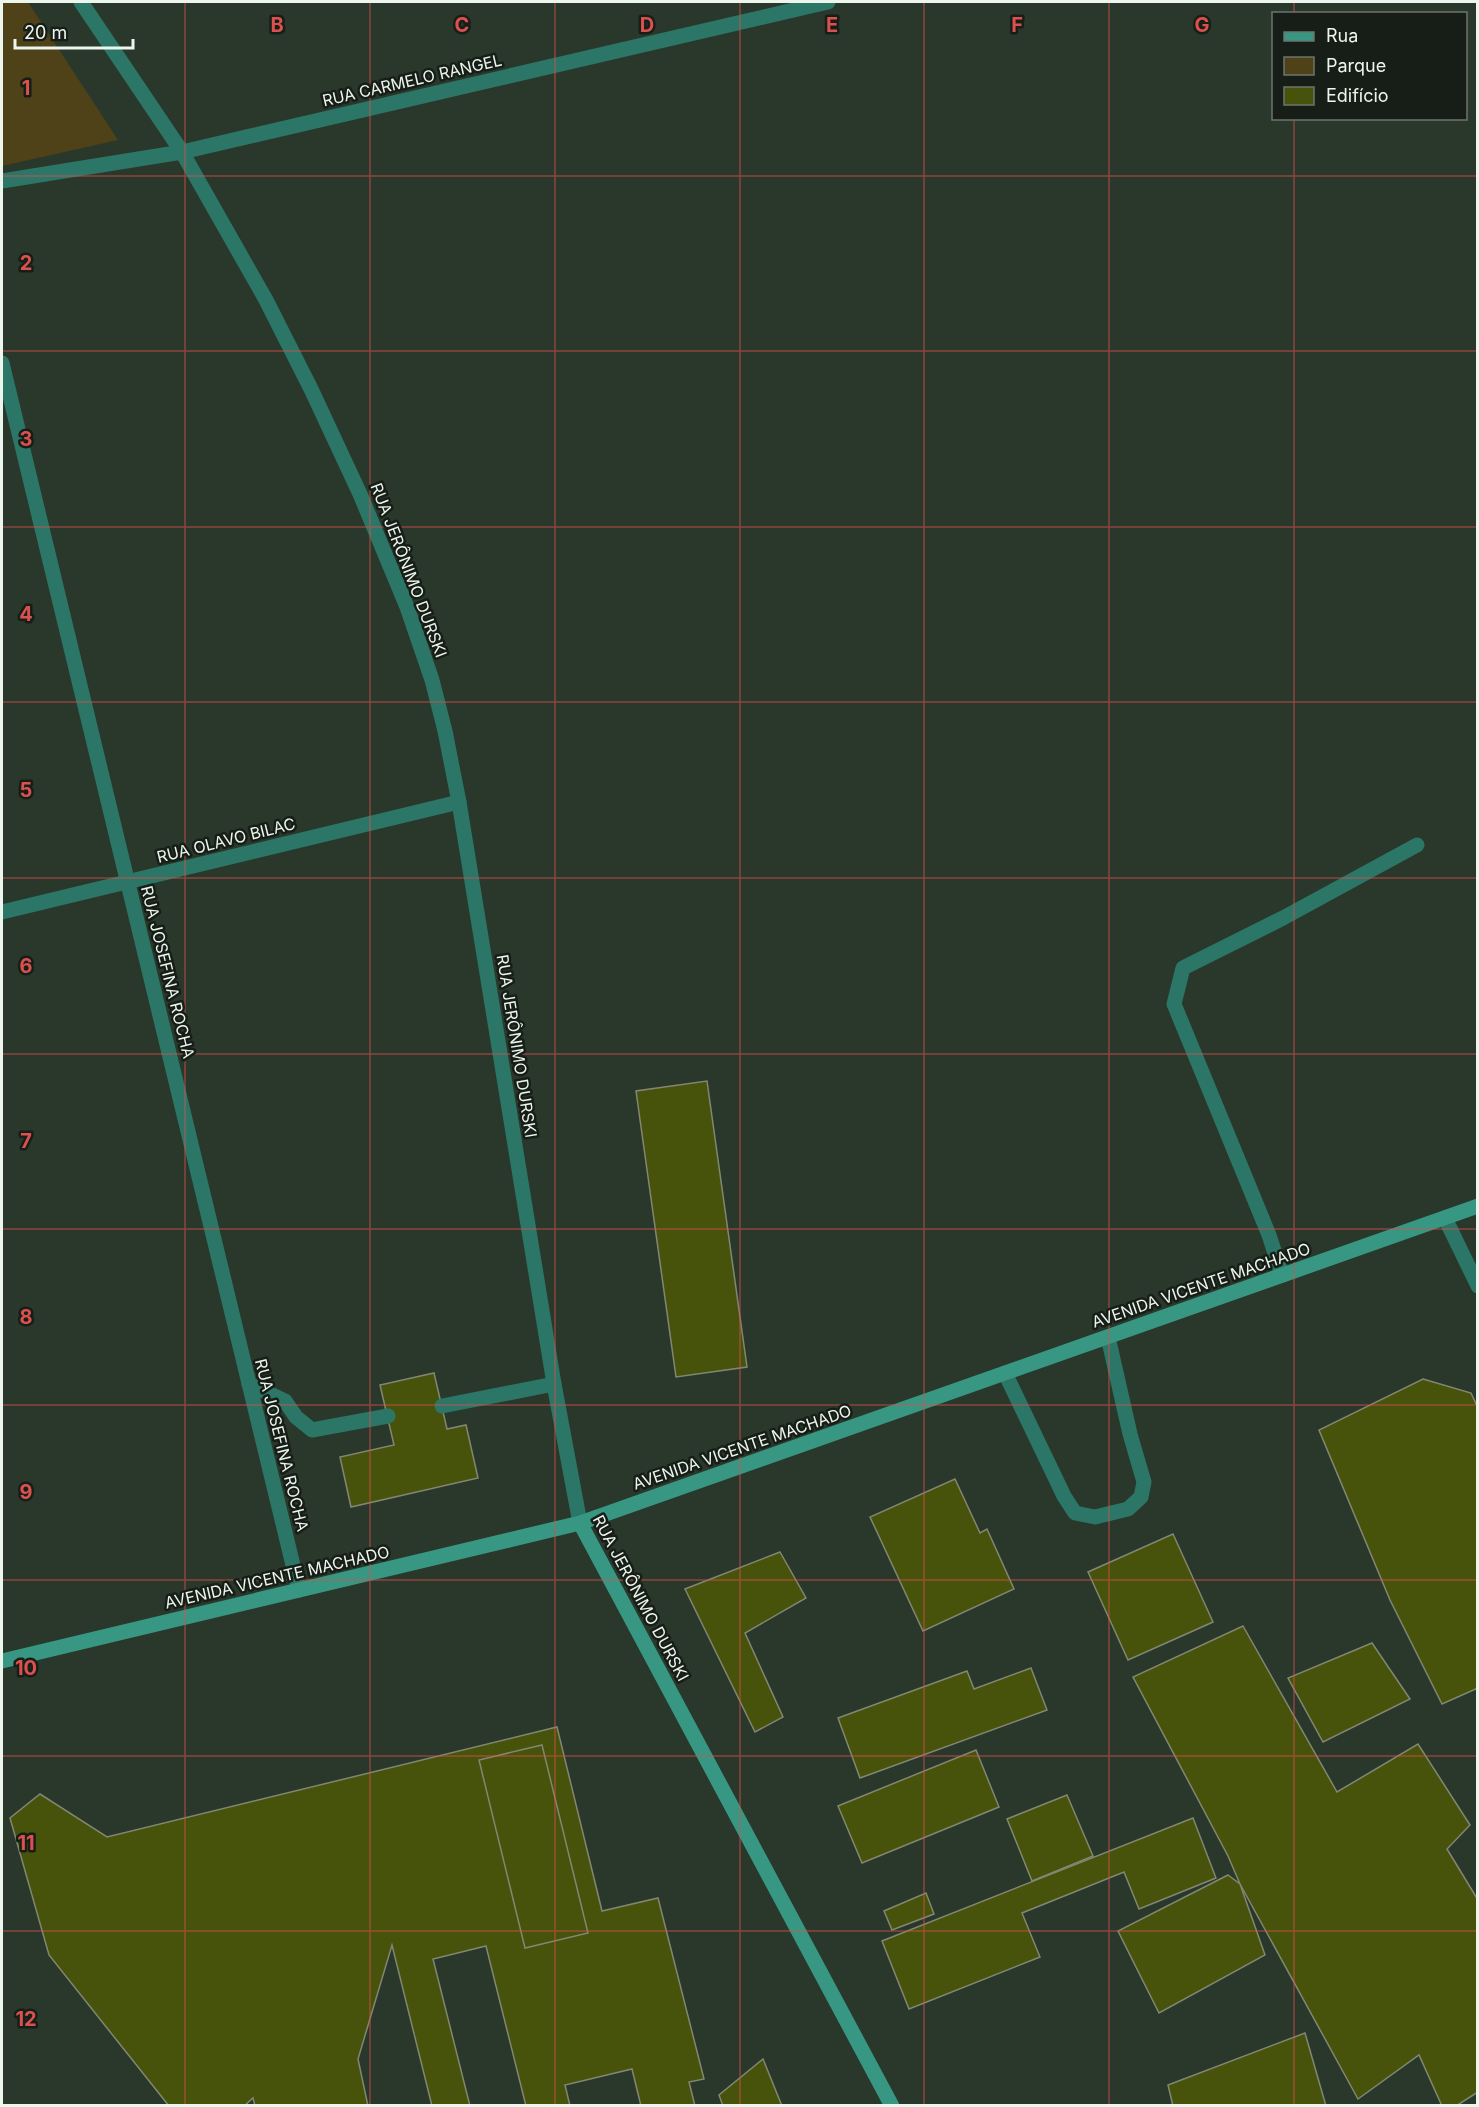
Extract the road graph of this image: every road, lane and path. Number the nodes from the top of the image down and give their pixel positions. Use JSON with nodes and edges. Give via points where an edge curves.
{"nodes":[{"id":1,"x":81,"y":2,"type":"edge"},
{"id":2,"x":828,"y":2,"type":"edge"},
{"id":3,"x":182,"y":152,"type":"junction"},
{"id":4,"x":2,"y":181,"type":"edge"},
{"id":5,"x":2,"y":363,"type":"edge"},
{"id":6,"x":459,"y":802,"type":"junction"},
{"id":7,"x":1417,"y":845,"type":"dead end"},
{"id":8,"x":127,"y":882,"type":"junction"},
{"id":9,"x":2,"y":912,"type":"edge"},
{"id":10,"x":1478,"y":1206,"type":"edge"},
{"id":11,"x":1445,"y":1218,"type":"junction"},
{"id":12,"x":1282,"y":1275,"type":"junction"},
{"id":13,"x":1478,"y":1286,"type":"edge"},
{"id":14,"x":1108,"y":1337,"type":"junction"},
{"id":15,"x":1005,"y":1373,"type":"junction"},
{"id":16,"x":249,"y":1384,"type":"junction"},
{"id":17,"x":554,"y":1384,"type":"junction"},
{"id":18,"x":442,"y":1406,"type":"dead end"},
{"id":19,"x":388,"y":1416,"type":"dead end"},
{"id":20,"x":580,"y":1523,"type":"junction"},
{"id":21,"x":299,"y":1590,"type":"junction"},
{"id":22,"x":2,"y":1661,"type":"edge"},
{"id":23,"x":892,"y":2106,"type":"edge"}],
"edges":[{"from":1,"to":3,"type":"street","name":"RUA JERÔNIMO DURSKI"},
{"from":2,"to":3,"type":"street","name":"RUA CARMELO RANGEL"},
{"from":3,"to":4,"type":"street","name":"RUA CARMELO RANGEL"},
{"from":3,"to":6,"type":"street","name":"RUA JERÔNIMO DURSKI","via":[[266,300],[360,494],[407,607],[432,680]]},
{"from":5,"to":8,"type":"street","name":"RUA JOSEFINA ROCHA"},
{"from":6,"to":8,"type":"street","name":"RUA OLAVO BILAC"},
{"from":6,"to":17,"type":"street","name":"RUA JERÔNIMO DURSKI"},
{"from":7,"to":12,"type":"street","via":[[1183,968],[1174,1004]]},
{"from":8,"to":9,"type":"street","name":"RUA OLAVO BILAC"},
{"from":8,"to":16,"type":"street","name":"RUA JOSEFINA ROCHA"},
{"from":10,"to":11,"type":"street","name":"AVENIDA VICENTE MACHADO"},
{"from":11,"to":12,"type":"street","name":"AVENIDA VICENTE MACHADO"},
{"from":11,"to":13,"type":"street"},
{"from":12,"to":14,"type":"street","name":"AVENIDA VICENTE MACHADO"},
{"from":14,"to":15,"type":"street","name":"AVENIDA VICENTE MACHADO"},
{"from":14,"to":15,"type":"street","via":[[1144,1482],[1141,1497],[1128,1509],[1095,1517],[1075,1513]]},
{"from":15,"to":20,"type":"street","name":"AVENIDA VICENTE MACHADO"},
{"from":16,"to":19,"type":"street","via":[[285,1401],[312,1430]]},
{"from":16,"to":21,"type":"street","name":"RUA JOSEFINA ROCHA"},
{"from":17,"to":18,"type":"street"},
{"from":17,"to":20,"type":"street","name":"RUA JERÔNIMO DURSKI"},
{"from":20,"to":21,"type":"street","name":"AVENIDA VICENTE MACHADO"},
{"from":20,"to":23,"type":"street","name":"RUA JERÔNIMO DURSKI"},
{"from":21,"to":22,"type":"street","name":"AVENIDA VICENTE MACHADO"}]}
